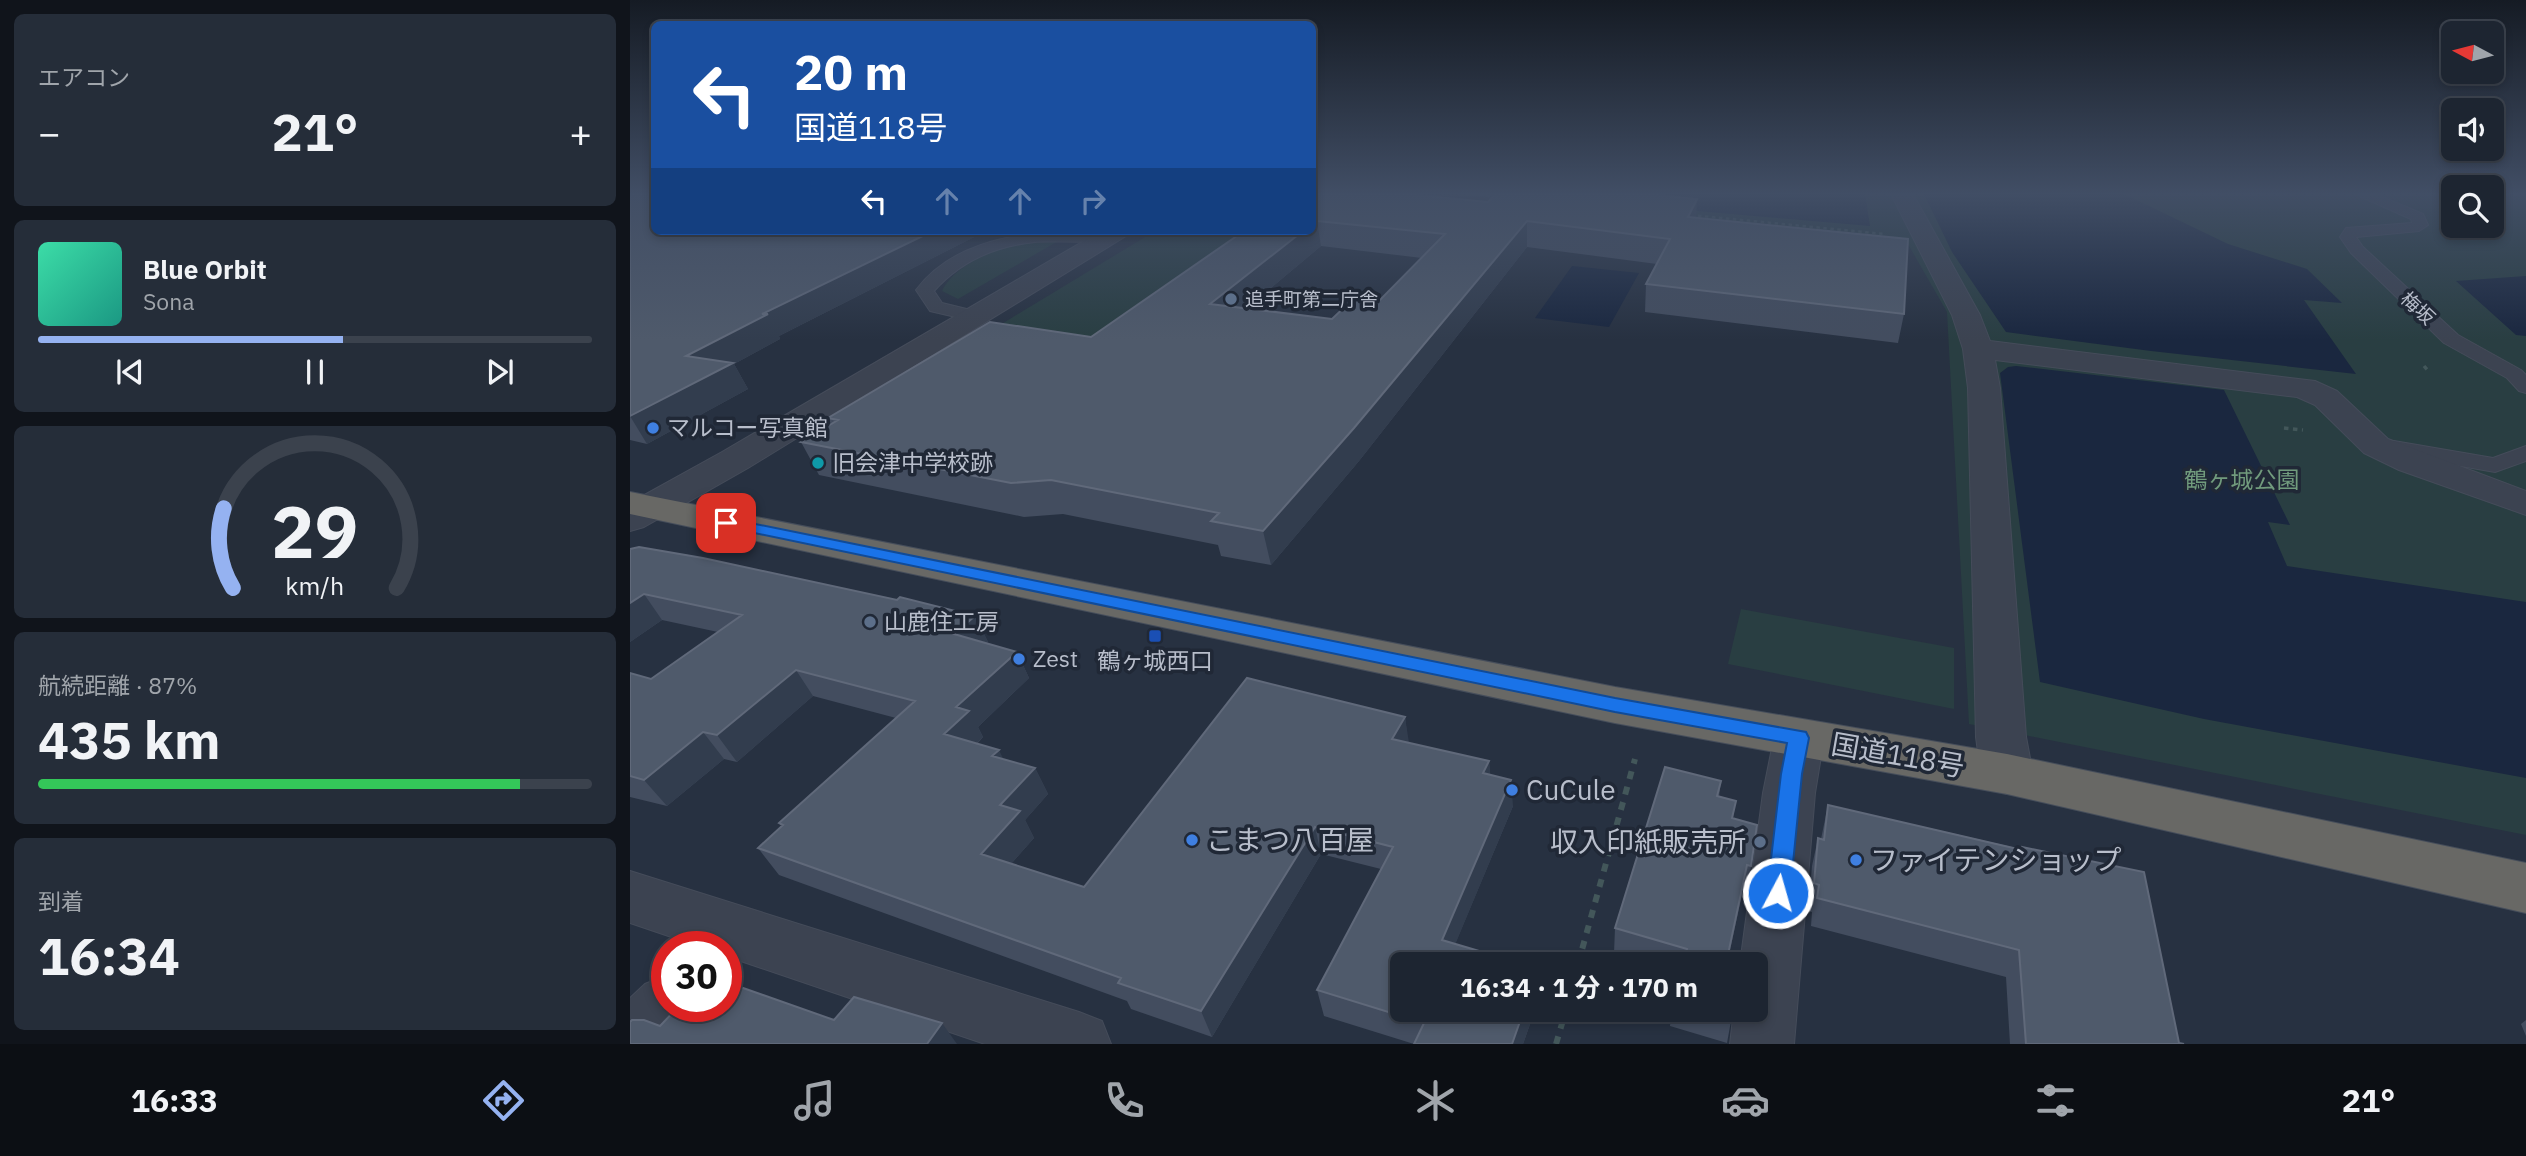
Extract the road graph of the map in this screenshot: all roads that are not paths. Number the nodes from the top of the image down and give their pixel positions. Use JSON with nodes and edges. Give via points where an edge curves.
{"nodes":[{"id":1,"x":1012,"y":243,"type":"edge"},
{"id":2,"x":1098,"y":243,"type":"edge"},
{"id":3,"x":1926,"y":243,"type":"edge"},
{"id":4,"x":2352,"y":243,"type":"edge"},
{"id":5,"x":973,"y":316,"type":"junction"},
{"id":6,"x":1978,"y":349,"type":"junction"},
{"id":7,"x":2522,"y":379,"type":"edge"},
{"id":8,"x":2376,"y":446,"type":"junction"},
{"id":9,"x":2526,"y":453,"type":"edge"},
{"id":10,"x":2526,"y":504,"type":"edge"},
{"id":11,"x":637,"y":510,"type":"edge"},
{"id":12,"x":1799,"y":738,"type":"junction"},
{"id":13,"x":2007,"y":774,"type":"junction"},
{"id":14,"x":2526,"y":888,"type":"edge"},
{"id":15,"x":630,"y":897,"type":"edge"},
{"id":16,"x":712,"y":931,"type":"edge"},
{"id":17,"x":742,"y":942,"type":"edge"},
{"id":18,"x":651,"y":1022,"type":"edge"},
{"id":19,"x":630,"y":1042,"type":"edge"},
{"id":20,"x":1079,"y":1044,"type":"edge"},
{"id":21,"x":1762,"y":1044,"type":"edge"}],
"edges":[{"from":1,"to":5,"type":"lane","via":[[958,261],[936,275],[925,290],[936,307]]},
{"from":2,"to":5,"type":"street"},
{"from":3,"to":6,"type":"street","via":[[1966,315]]},
{"from":4,"to":7,"type":"lane","name":"梅坂","via":[[2451,339]]},
{"from":5,"to":11,"type":"street","via":[[735,460]]},
{"from":6,"to":8,"type":"street","via":[[2304,388],[2326,398]]},
{"from":6,"to":13,"type":"street"},
{"from":8,"to":9,"type":"lane","via":[[2495,465]]},
{"from":8,"to":10,"type":"street"},
{"from":11,"to":12,"type":"highway","name":"国道118号"},
{"from":12,"to":13,"type":"highway","name":"国道118号"},
{"from":12,"to":21,"type":"street"},
{"from":13,"to":14,"type":"highway","name":"国道118号"},
{"from":15,"to":16,"type":"street"},
{"from":17,"to":20,"type":"street"},
{"from":18,"to":19,"type":"street"}]}
